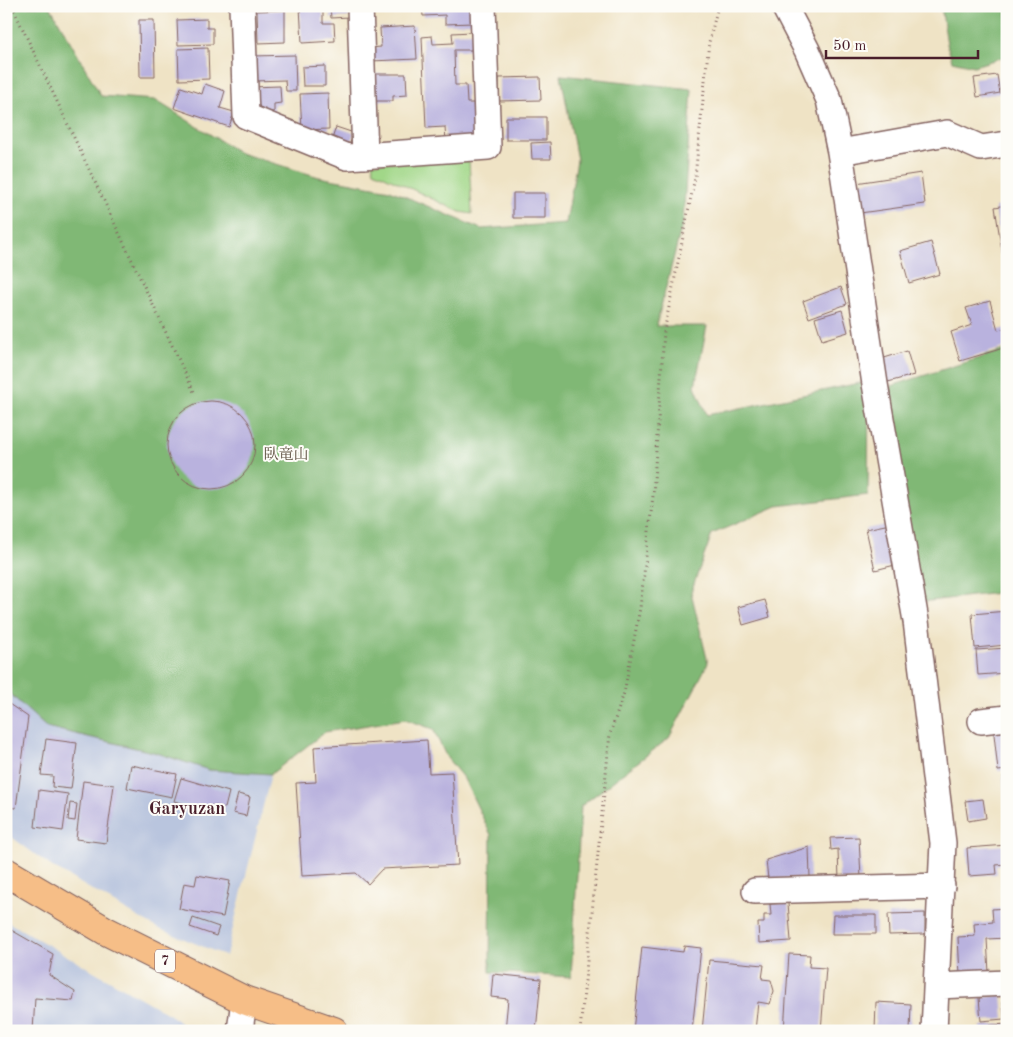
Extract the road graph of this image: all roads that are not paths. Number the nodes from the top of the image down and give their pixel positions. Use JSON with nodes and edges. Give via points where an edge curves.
{"nodes":[{"id":1,"x":242,"y":6,"type":"edge"},
{"id":2,"x":360,"y":6,"type":"edge"},
{"id":3,"x":483,"y":6,"type":"edge"},
{"id":4,"x":784,"y":6,"type":"edge"},
{"id":5,"x":1007,"y":144,"type":"edge"},
{"id":6,"x":840,"y":152,"type":"junction"},
{"id":7,"x":365,"y":156,"type":"junction"},
{"id":8,"x":1007,"y":718,"type":"edge"},
{"id":9,"x":981,"y":721,"type":"dead end"},
{"id":10,"x":6,"y":872,"type":"edge"},
{"id":11,"x":942,"y":886,"type":"junction"},
{"id":12,"x":754,"y":891,"type":"dead end"},
{"id":13,"x":1007,"y":983,"type":"edge"},
{"id":14,"x":937,"y":986,"type":"junction"},
{"id":15,"x":244,"y":1000,"type":"junction"},
{"id":16,"x":240,"y":1031,"type":"edge"},
{"id":17,"x":334,"y":1031,"type":"edge"},
{"id":18,"x":934,"y":1031,"type":"edge"}],
"edges":[{"from":1,"to":7,"type":"street","via":[[246,116],[347,157]]},
{"from":2,"to":7,"type":"street"},
{"from":3,"to":7,"type":"street","via":[[488,147]]},
{"from":4,"to":6,"type":"street","via":[[829,100]]},
{"from":5,"to":6,"type":"street","via":[[981,148],[947,133]]},
{"from":6,"to":11,"type":"street","via":[[875,384],[916,621],[943,843]]},
{"from":8,"to":9,"type":"street"},
{"from":10,"to":15,"type":"highway","number":"7","via":[[106,931]]},
{"from":11,"to":12,"type":"street"},
{"from":11,"to":14,"type":"street"},
{"from":13,"to":14,"type":"street"},
{"from":14,"to":18,"type":"street"},
{"from":15,"to":16,"type":"street"},
{"from":15,"to":17,"type":"highway","number":"7"}]}
